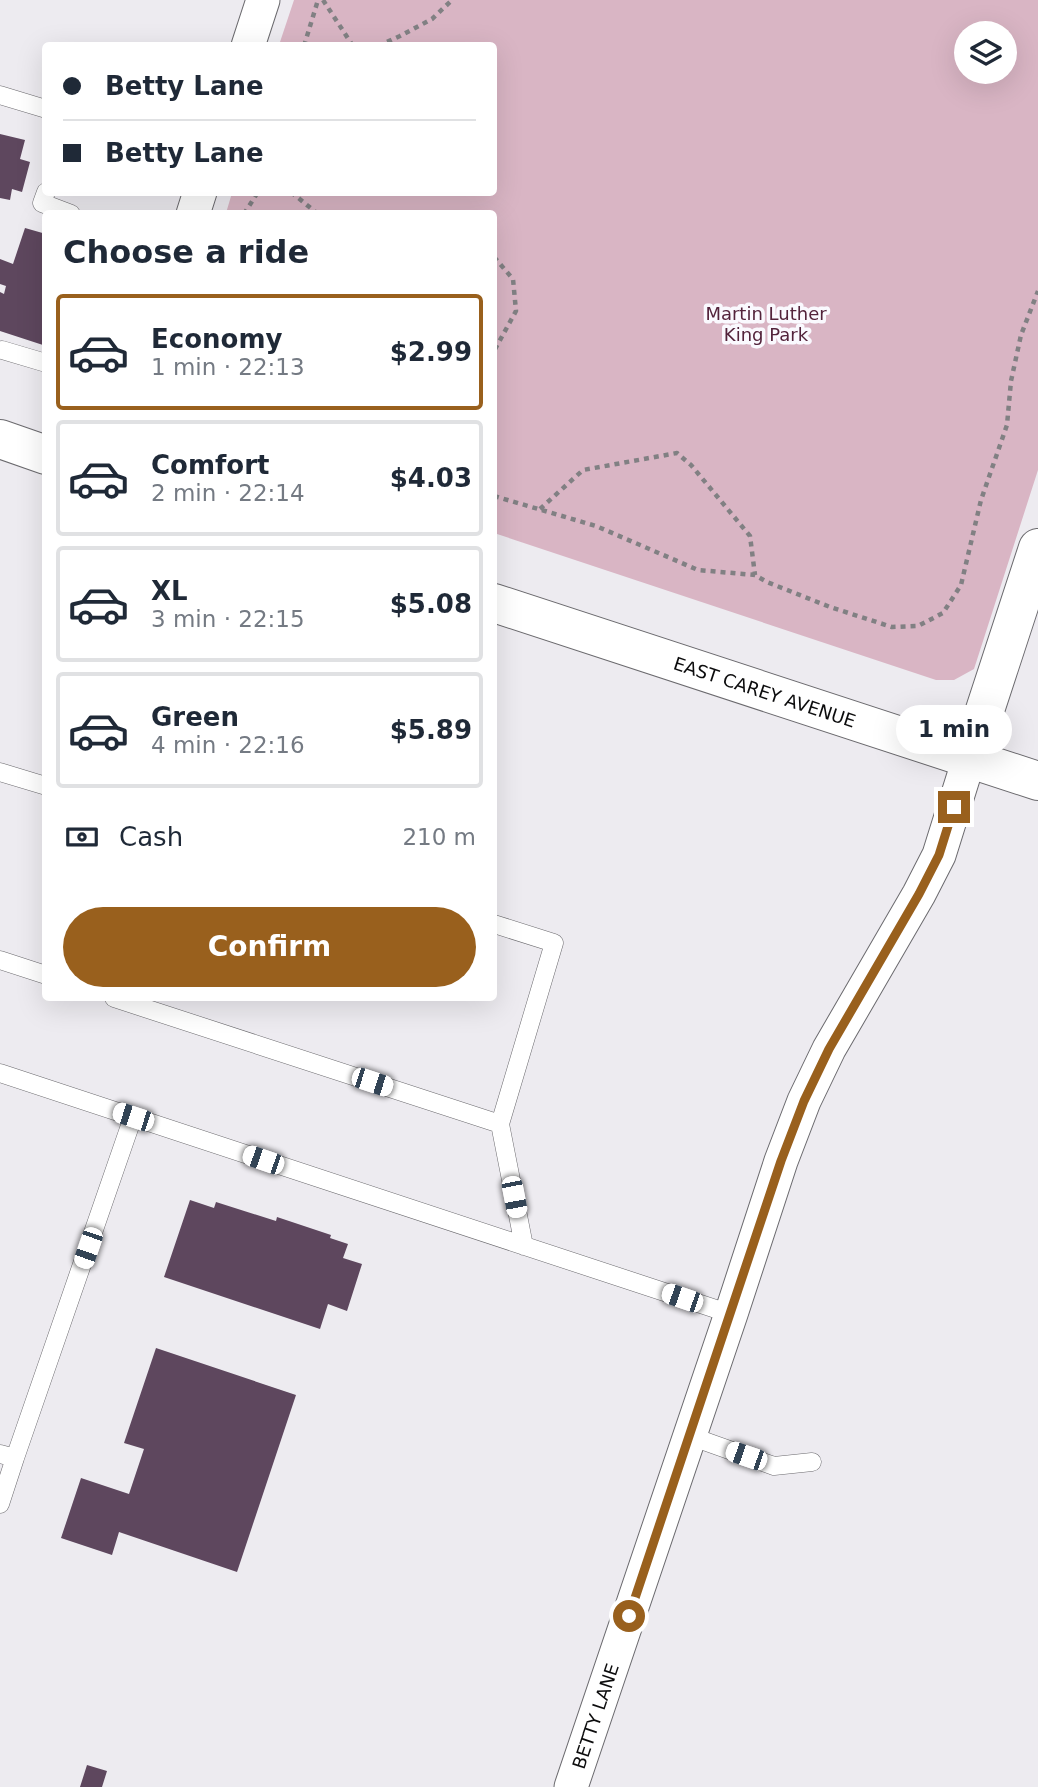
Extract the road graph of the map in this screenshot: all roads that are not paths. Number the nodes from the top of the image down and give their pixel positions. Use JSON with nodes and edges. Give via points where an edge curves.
{"nodes":[{"id":1,"x":263,"y":0,"type":"edge"},
{"id":2,"x":249,"y":42,"type":"edge"},
{"id":3,"x":0,"y":94,"type":"edge"},
{"id":4,"x":42,"y":108,"type":"edge"},
{"id":5,"x":45,"y":196,"type":"edge"},
{"id":6,"x":60,"y":210,"type":"edge"},
{"id":7,"x":2,"y":350,"type":"dead end"},
{"id":8,"x":42,"y":362,"type":"edge"},
{"id":9,"x":0,"y":439,"type":"edge"},
{"id":10,"x":42,"y":454,"type":"edge"},
{"id":11,"x":1038,"y":548,"type":"edge"},
{"id":12,"x":497,"y":604,"type":"edge"},
{"id":13,"x":969,"y":759,"type":"junction"},
{"id":14,"x":0,"y":772,"type":"edge"},
{"id":15,"x":1038,"y":781,"type":"edge"},
{"id":16,"x":42,"y":785,"type":"edge"},
{"id":17,"x":497,"y":925,"type":"edge"},
{"id":18,"x":0,"y":960,"type":"edge"},
{"id":19,"x":42,"y":974,"type":"edge"},
{"id":20,"x":123,"y":1001,"type":"edge"},
{"id":21,"x":0,"y":1073,"type":"edge"},
{"id":22,"x":133,"y":1117,"type":"junction"},
{"id":23,"x":500,"y":1124,"type":"junction"},
{"id":24,"x":524,"y":1246,"type":"junction"},
{"id":25,"x":731,"y":1314,"type":"junction"},
{"id":26,"x":690,"y":1436,"type":"junction"},
{"id":27,"x":7,"y":1456,"type":"edge"},
{"id":28,"x":812,"y":1462,"type":"dead end"},
{"id":29,"x":0,"y":1504,"type":"edge"},
{"id":30,"x":571,"y":1787,"type":"edge"}],
"edges":[{"from":1,"to":2,"type":"street"},
{"from":3,"to":4,"type":"lane"},
{"from":5,"to":6,"type":"lane","via":[[42,203]]},
{"from":7,"to":8,"type":"lane"},
{"from":9,"to":10,"type":"main road"},
{"from":11,"to":13,"type":"main road","name":"BETTY LANE"},
{"from":12,"to":13,"type":"main road","name":"EAST CAREY AVENUE"},
{"from":13,"to":15,"type":"main road","name":"EAST CAREY AVENUE"},
{"from":13,"to":25,"type":"street","name":"BETTY LANE","via":[[939,855],[804,1101]]},
{"from":14,"to":16,"type":"lane"},
{"from":17,"to":23,"type":"lane","via":[[554,943]]},
{"from":18,"to":19,"type":"lane"},
{"from":20,"to":23,"type":"lane"},
{"from":21,"to":22,"type":"lane"},
{"from":22,"to":24,"type":"lane"},
{"from":22,"to":27,"type":"lane"},
{"from":23,"to":24,"type":"lane"},
{"from":24,"to":25,"type":"lane"},
{"from":25,"to":26,"type":"street","name":"BETTY LANE"},
{"from":26,"to":28,"type":"lane","via":[[774,1466]]},
{"from":26,"to":30,"type":"street","name":"BETTY LANE"},
{"from":27,"to":29,"type":"lane"}]}
